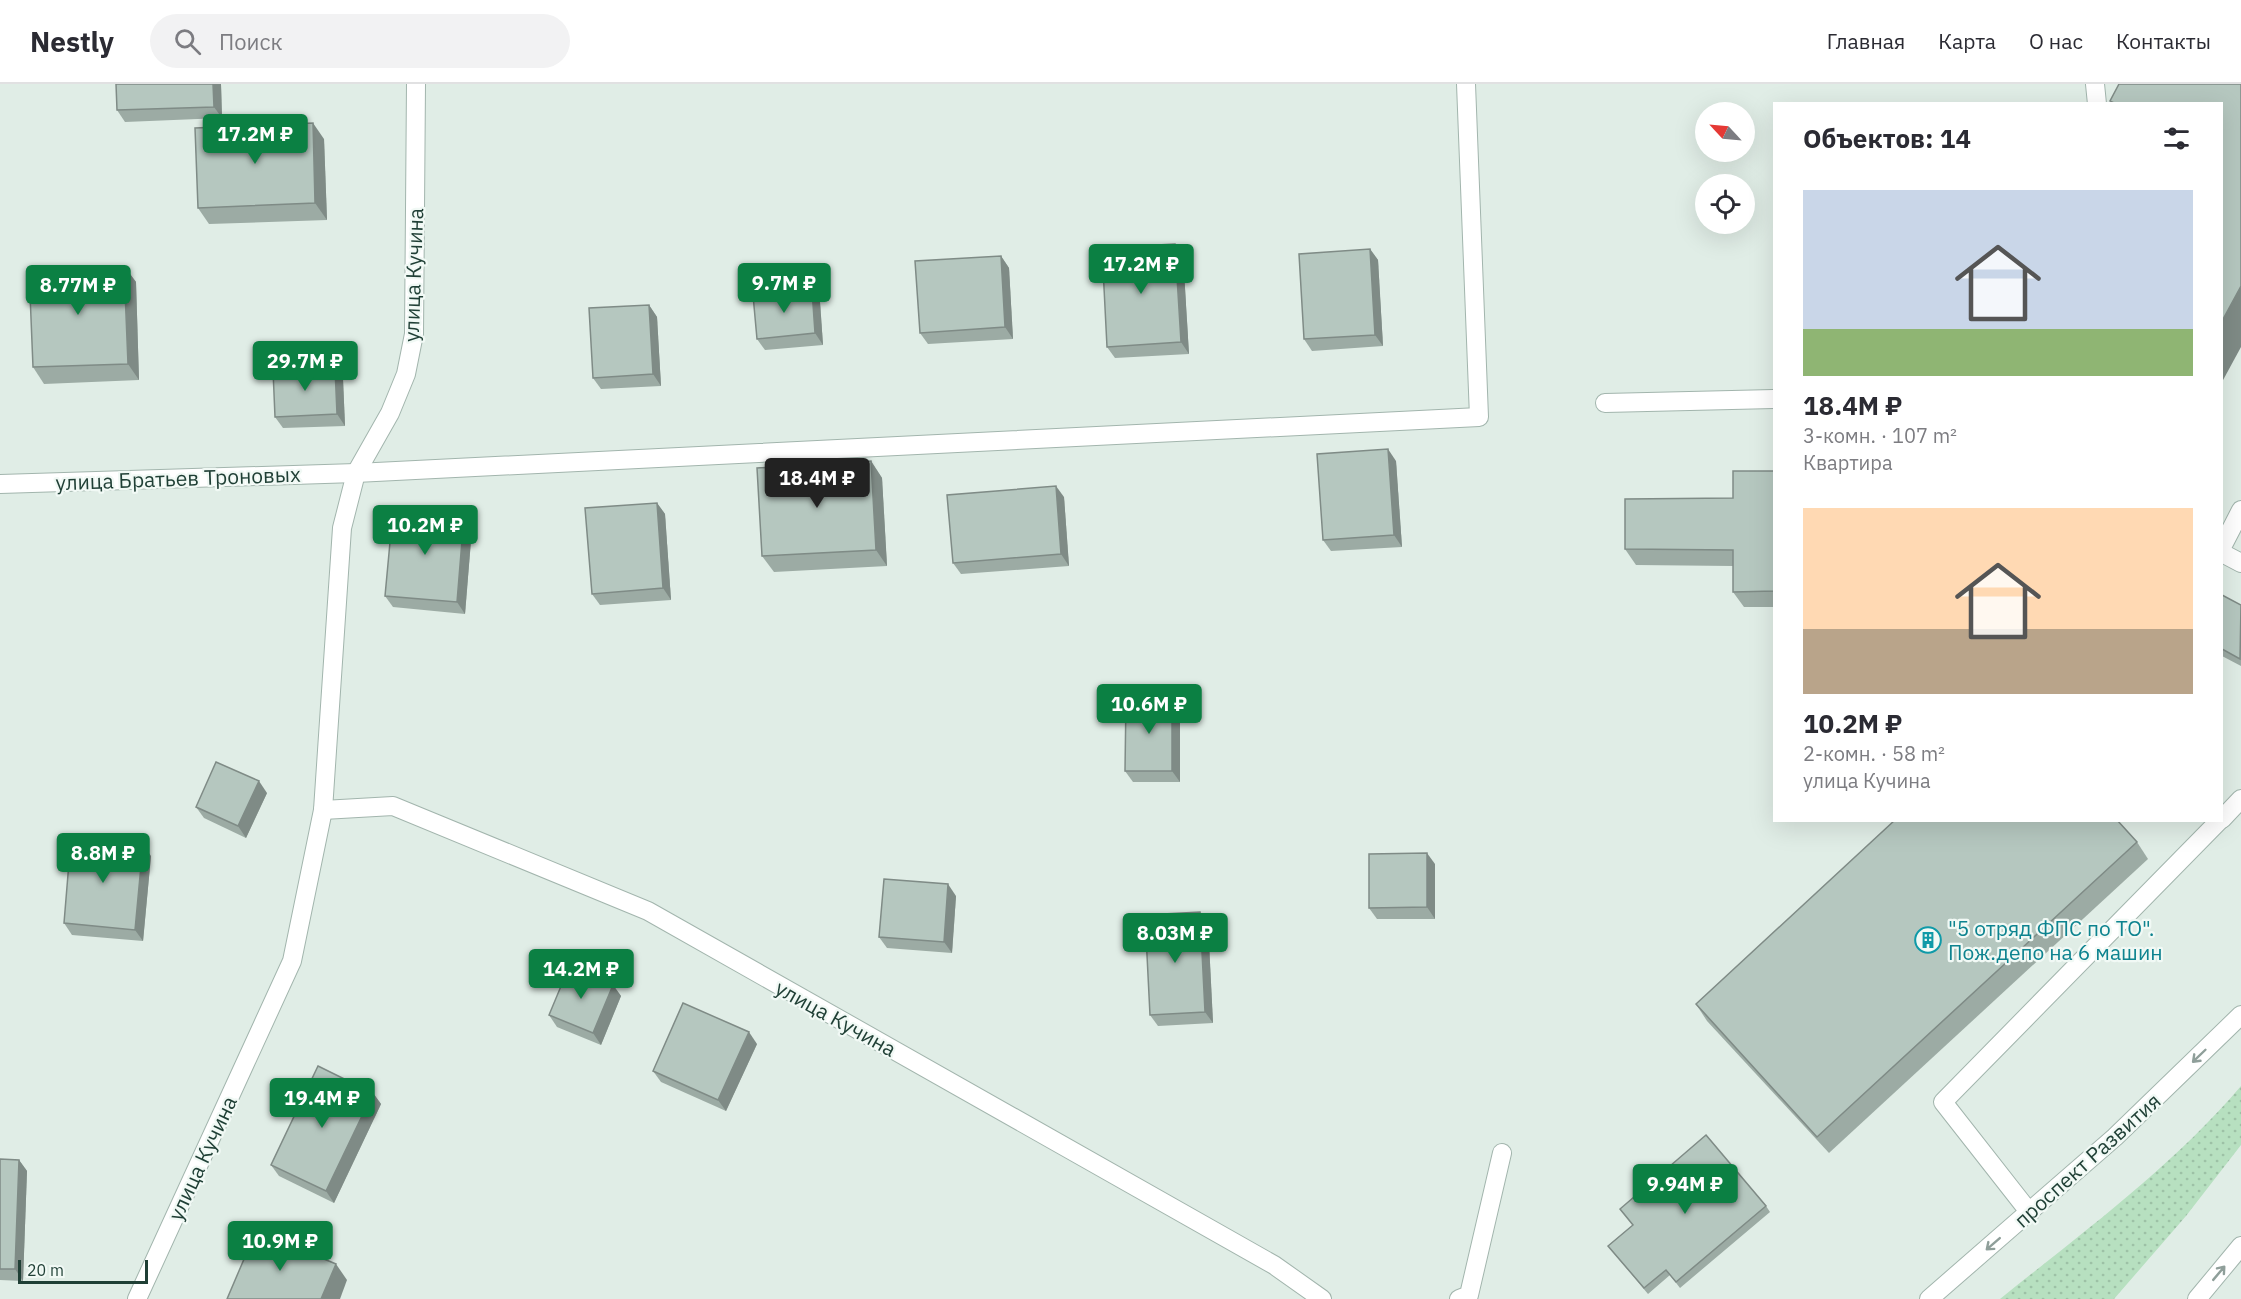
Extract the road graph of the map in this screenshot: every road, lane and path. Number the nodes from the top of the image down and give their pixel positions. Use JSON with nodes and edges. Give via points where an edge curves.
{"nodes":[{"id":1,"x":416,"y":84,"type":"edge"},
{"id":2,"x":1466,"y":84,"type":"edge"},
{"id":3,"x":2094,"y":84,"type":"edge"},
{"id":4,"x":2097,"y":102,"type":"edge"},
{"id":5,"x":1773,"y":399,"type":"edge"},
{"id":6,"x":1605,"y":403,"type":"dead end"},
{"id":7,"x":356,"y":473,"type":"junction"},
{"id":8,"x":0,"y":484,"type":"edge"},
{"id":9,"x":2241,"y":510,"type":"edge"},
{"id":10,"x":2223,"y":545,"type":"edge"},
{"id":11,"x":2223,"y":554,"type":"edge"},
{"id":12,"x":2241,"y":563,"type":"edge"},
{"id":13,"x":2241,"y":799,"type":"edge"},
{"id":14,"x":323,"y":810,"type":"junction"},
{"id":15,"x":2223,"y":818,"type":"edge"},
{"id":16,"x":2219,"y":822,"type":"edge"},
{"id":17,"x":2241,"y":1016,"type":"edge"},
{"id":18,"x":1502,"y":1153,"type":"dead end"},
{"id":19,"x":2030,"y":1213,"type":"junction"},
{"id":20,"x":2241,"y":1246,"type":"edge"},
{"id":21,"x":137,"y":1299,"type":"edge"},
{"id":22,"x":1322,"y":1299,"type":"edge"},
{"id":23,"x":1459,"y":1299,"type":"edge"},
{"id":24,"x":1929,"y":1299,"type":"edge"},
{"id":25,"x":2197,"y":1299,"type":"edge"}],
"edges":[{"from":1,"to":7,"type":"street","name":"улица Кучина","via":[[414,334],[406,374]]},
{"from":2,"to":7,"type":"street","name":"улица Братьев Троновых","via":[[1479,417]]},
{"from":3,"to":4,"type":"street"},
{"from":5,"to":6,"type":"street"},
{"from":7,"to":8,"type":"street","name":"улица Братьев Троновых"},
{"from":7,"to":14,"type":"street","name":"улица Кучина","via":[[342,528]]},
{"from":9,"to":10,"type":"street"},
{"from":11,"to":12,"type":"street"},
{"from":13,"to":15,"type":"street"},
{"from":14,"to":21,"type":"street","name":"улица Кучина","via":[[292,961]]},
{"from":14,"to":22,"type":"street","name":"улица Кучина","via":[[393,806],[648,912],[1274,1265]]},
{"from":16,"to":19,"type":"street","via":[[1943,1102]]},
{"from":17,"to":19,"type":"street","name":"проспект Развития","one_way":true},
{"from":18,"to":23,"type":"street","via":[[1469,1295]]},
{"from":19,"to":24,"type":"street","name":"проспект Развития","one_way":true},
{"from":25,"to":20,"type":"street","one_way":true}]}
